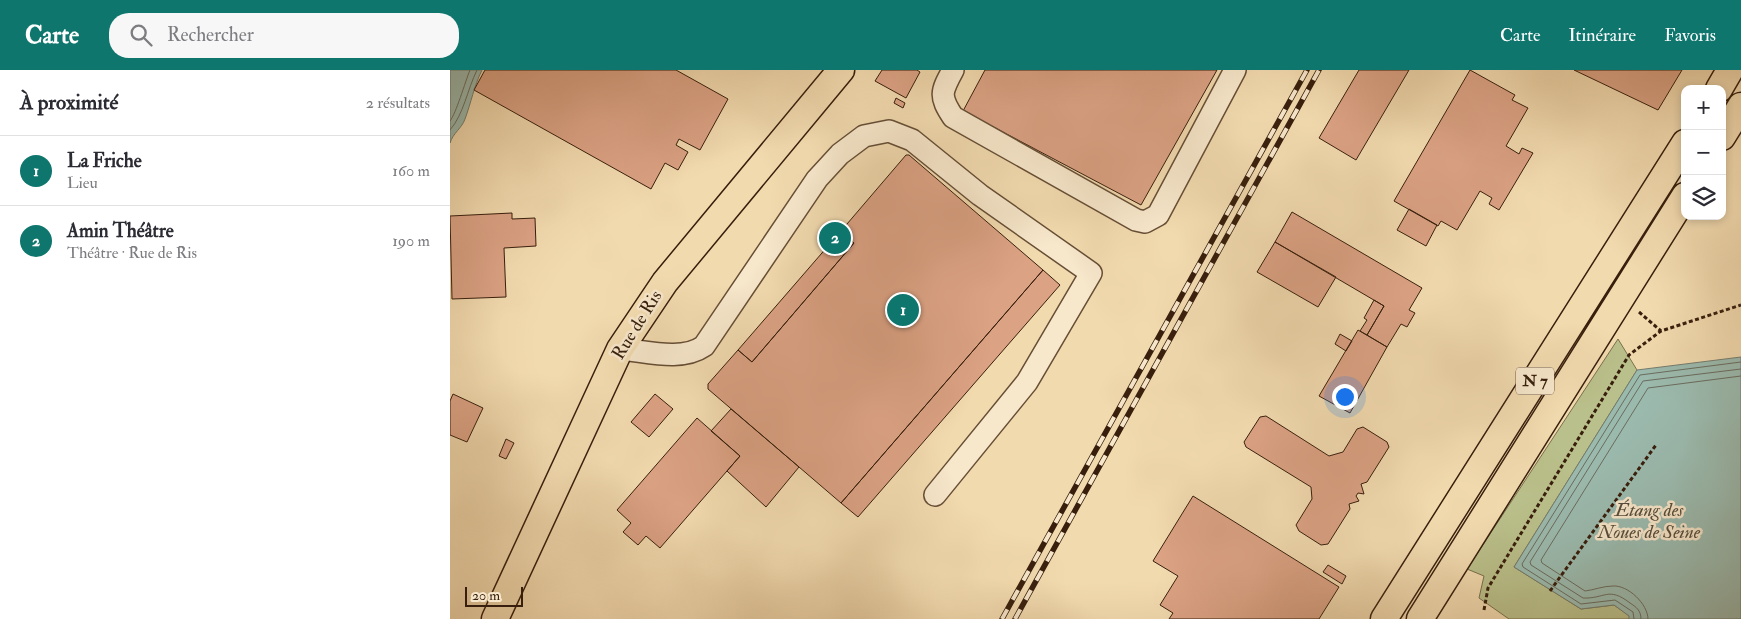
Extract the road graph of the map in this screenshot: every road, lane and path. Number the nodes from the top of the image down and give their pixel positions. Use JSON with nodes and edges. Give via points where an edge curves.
{"nodes":[{"id":1,"x":841,"y":70,"type":"edge"},
{"id":2,"x":953,"y":70,"type":"edge"},
{"id":3,"x":1235,"y":70,"type":"edge"},
{"id":4,"x":1730,"y":70,"type":"edge"},
{"id":5,"x":1721,"y":85,"type":"edge"},
{"id":6,"x":1741,"y":106,"type":"edge"},
{"id":7,"x":1726,"y":130,"type":"edge"},
{"id":8,"x":1681,"y":149,"type":"edge"},
{"id":9,"x":1681,"y":202,"type":"edge"},
{"id":10,"x":1621,"y":297,"type":"junction"},
{"id":11,"x":1741,"y":305,"type":"edge"},
{"id":12,"x":1661,"y":331,"type":"junction"},
{"id":13,"x":620,"y":349,"type":"junction"},
{"id":14,"x":1656,"y":445,"type":"dead end"},
{"id":15,"x":935,"y":494,"type":"dead end"},
{"id":16,"x":1550,"y":591,"type":"dead end"},
{"id":17,"x":1484,"y":610,"type":"dead end"},
{"id":18,"x":495,"y":619,"type":"edge"},
{"id":19,"x":1384,"y":619,"type":"edge"},
{"id":20,"x":1420,"y":619,"type":"edge"}],
"edges":[{"from":1,"to":13,"type":"main road","name":"Rue de Ris","via":[[665,282]]},
{"from":2,"to":3,"type":"lane","via":[[942,91],[944,104],[953,117],[1136,220],[1145,222],[1158,215]]},
{"from":4,"to":5,"type":"main road"},
{"from":6,"to":7,"type":"main road"},
{"from":8,"to":19,"type":"main road","number":"N 7"},
{"from":9,"to":10,"type":"main road","number":"N 7"},
{"from":10,"to":12,"type":"path"},
{"from":10,"to":20,"type":"main road","number":"N 7"},
{"from":11,"to":12,"type":"path"},
{"from":12,"to":17,"type":"path","via":[[1630,355],[1617,374],[1488,588]]},
{"from":13,"to":15,"type":"lane","via":[[683,354],[694,353],[704,346],[817,179],[840,154],[864,136],[889,131],[912,140],[980,195],[1091,274],[1027,382]]},
{"from":13,"to":18,"type":"main road","name":"Rue de Ris"},
{"from":14,"to":16,"type":"path"}]}
